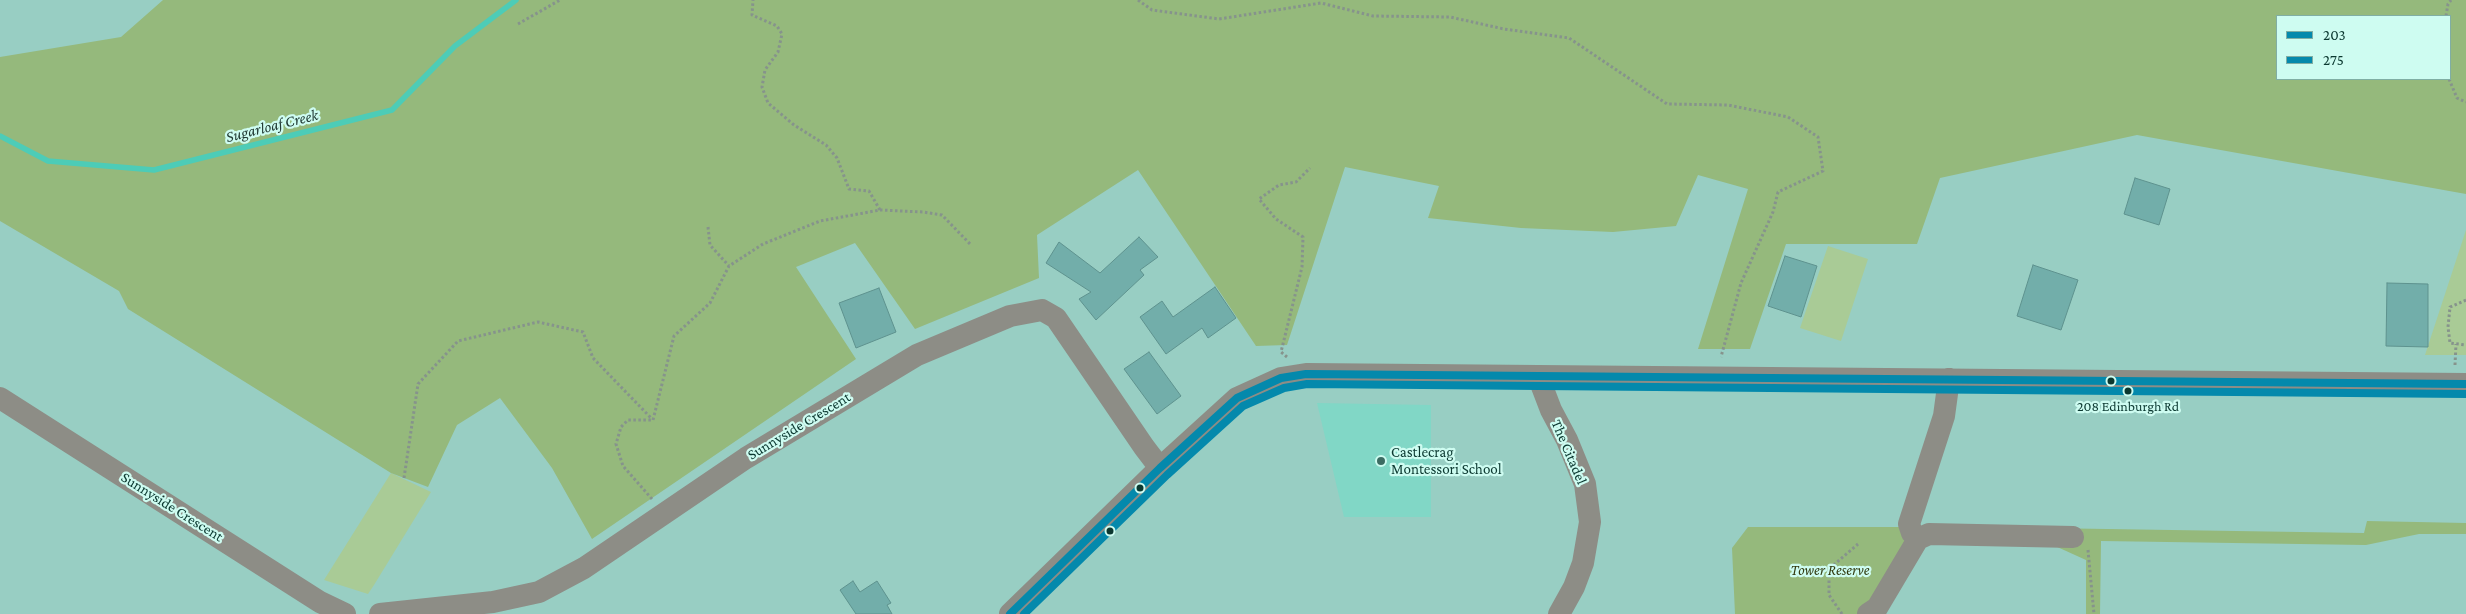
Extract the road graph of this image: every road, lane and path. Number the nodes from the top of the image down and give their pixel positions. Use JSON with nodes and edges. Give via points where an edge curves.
{"nodes":[{"id":1,"x":560,"y":0,"type":"edge"},
{"id":2,"x":754,"y":0,"type":"edge"},
{"id":3,"x":1138,"y":0,"type":"edge"},
{"id":4,"x":2451,"y":0,"type":"edge"},
{"id":5,"x":2446,"y":15,"type":"edge"},
{"id":6,"x":518,"y":24,"type":"dead end"},
{"id":7,"x":2449,"y":80,"type":"edge"},
{"id":8,"x":2466,"y":102,"type":"edge"},
{"id":9,"x":1310,"y":168,"type":"dead end"},
{"id":10,"x":880,"y":210,"type":"junction"},
{"id":11,"x":708,"y":227,"type":"dead end"},
{"id":12,"x":971,"y":245,"type":"dead end"},
{"id":13,"x":729,"y":266,"type":"junction"},
{"id":14,"x":2466,"y":300,"type":"edge"},
{"id":15,"x":2466,"y":345,"type":"edge"},
{"id":16,"x":1306,"y":374,"type":"junction"},
{"id":17,"x":1538,"y":376,"type":"junction"},
{"id":18,"x":1716,"y":377,"type":"junction"},
{"id":19,"x":1949,"y":379,"type":"junction"},
{"id":20,"x":2466,"y":384,"type":"edge"},
{"id":21,"x":0,"y":398,"type":"edge"},
{"id":22,"x":653,"y":420,"type":"junction"},
{"id":23,"x":1160,"y":468,"type":"junction"},
{"id":24,"x":404,"y":478,"type":"dead end"},
{"id":25,"x":665,"y":514,"type":"junction"},
{"id":26,"x":2073,"y":537,"type":"joint"},
{"id":27,"x":1918,"y":538,"type":"junction"},
{"id":28,"x":1858,"y":544,"type":"dead end"},
{"id":29,"x":345,"y":614,"type":"edge"},
{"id":30,"x":380,"y":614,"type":"edge"},
{"id":31,"x":1010,"y":614,"type":"edge"},
{"id":32,"x":1559,"y":614,"type":"edge"},
{"id":33,"x":1842,"y":614,"type":"edge"},
{"id":34,"x":1868,"y":614,"type":"edge"},
{"id":35,"x":2094,"y":614,"type":"edge"}],
"edges":[{"from":1,"to":6,"type":"path"},
{"from":2,"to":10,"type":"path","via":[[752,15],[777,26],[782,34],[778,52],[765,70],[762,87],[768,104],[826,145],[837,158],[849,189],[868,191]]},
{"from":3,"to":18,"type":"path","via":[[1152,10],[1219,19],[1321,3],[1373,16],[1450,17],[1569,38],[1667,104],[1728,105],[1788,117],[1796,122],[1818,137],[1823,171],[1778,192],[1774,212],[1741,283]]},
{"from":4,"to":5,"type":"path"},
{"from":7,"to":8,"type":"path","via":[[2457,98]]},
{"from":9,"to":16,"type":"path","via":[[1296,182],[1279,185],[1259,199],[1276,219],[1303,237],[1302,267],[1281,352]]},
{"from":10,"to":12,"type":"path","via":[[942,216]]},
{"from":10,"to":13,"type":"path","via":[[820,221],[763,244]]},
{"from":11,"to":13,"type":"path","via":[[710,246]]},
{"from":13,"to":22,"type":"path","via":[[710,303],[674,336]]},
{"from":14,"to":15,"type":"path","via":[[2450,307],[2448,327],[2450,343]]},
{"from":16,"to":17,"type":"street"},
{"from":16,"to":23,"type":"street","via":[[1281,378],[1237,398]]},
{"from":17,"to":18,"type":"street"},
{"from":17,"to":32,"type":"street","name":"The Citadel","via":[[1585,484],[1590,522],[1583,563]]},
{"from":18,"to":19,"type":"street"},
{"from":19,"to":20,"type":"street"},
{"from":19,"to":27,"type":"street","via":[[1944,416],[1909,524]]},
{"from":21,"to":29,"type":"street","name":"Sunnyside Crescent","via":[[320,602]]},
{"from":22,"to":24,"type":"path","via":[[594,358],[583,332],[538,322],[458,341],[418,384]]},
{"from":22,"to":25,"type":"path","via":[[628,420],[621,428],[616,444],[623,466]]},
{"from":23,"to":25,"type":"street","name":"Sunnyside Crescent","via":[[1056,318],[1042,310],[1010,316],[917,355],[746,458]]},
{"from":23,"to":31,"type":"street"},
{"from":25,"to":30,"type":"street","name":"Sunnyside Crescent","via":[[584,568],[539,592],[494,602]]},
{"from":26,"to":27,"type":"street","via":[[1929,534]]},
{"from":26,"to":35,"type":"path","via":[[2088,545]]},
{"from":27,"to":34,"type":"street","via":[[1877,608]]},
{"from":28,"to":33,"type":"path","via":[[1829,569],[1829,595]]}]}
